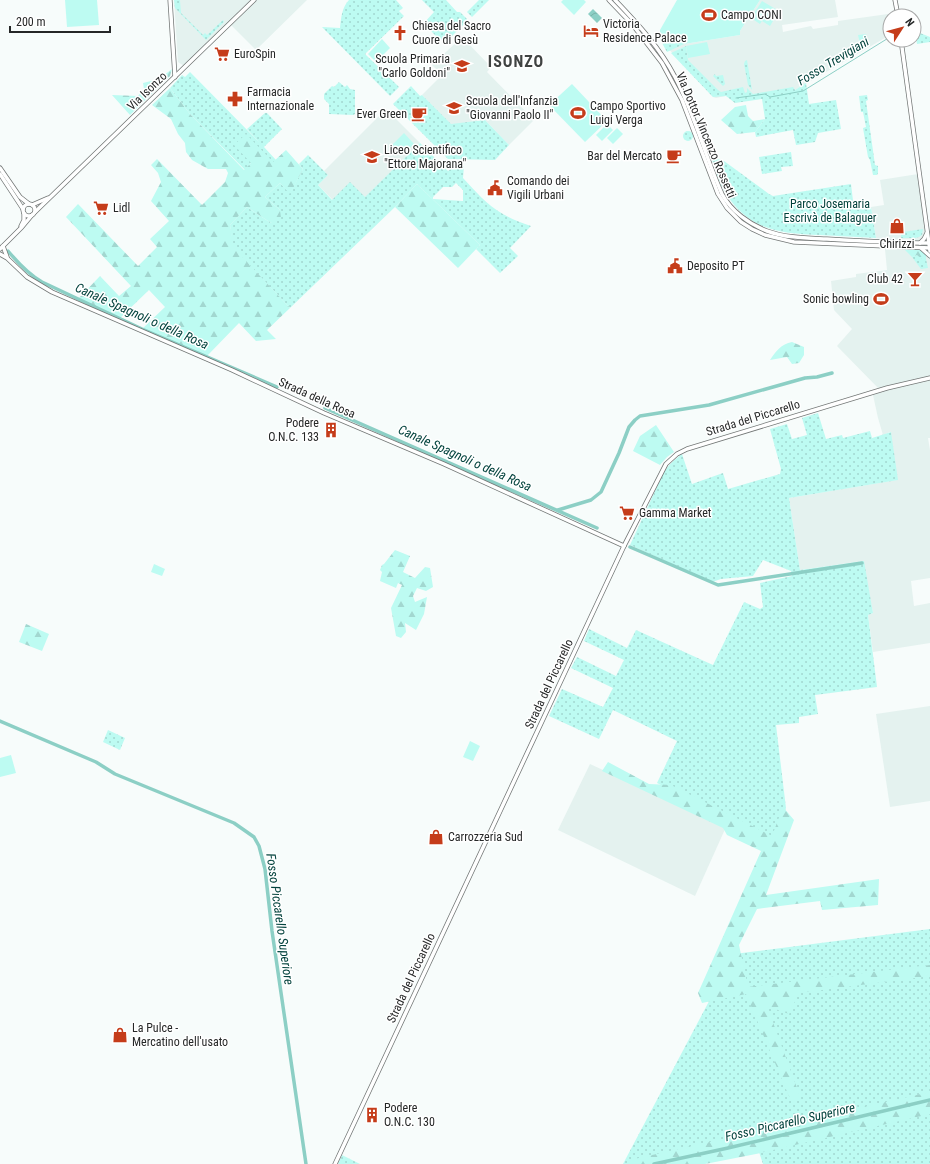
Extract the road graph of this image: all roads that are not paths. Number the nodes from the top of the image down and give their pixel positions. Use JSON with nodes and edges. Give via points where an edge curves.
{"nodes":[{"id":1,"x":170,"y":0,"type":"edge"},
{"id":2,"x":254,"y":0,"type":"edge"},
{"id":3,"x":609,"y":0,"type":"edge"},
{"id":4,"x":615,"y":0,"type":"edge"},
{"id":5,"x":647,"y":39,"type":"junction"},
{"id":6,"x":902,"y":48,"type":"edge"},
{"id":7,"x":175,"y":77,"type":"junction"},
{"id":8,"x":0,"y":168,"type":"edge"},
{"id":9,"x":0,"y":174,"type":"edge"},
{"id":10,"x":53,"y":195,"type":"junction"},
{"id":11,"x":31,"y":204,"type":"junction"},
{"id":12,"x":24,"y":211,"type":"junction"},
{"id":13,"x":35,"y":212,"type":"junction"},
{"id":14,"x":32,"y":215,"type":"junction"},
{"id":15,"x":17,"y":232,"type":"junction"},
{"id":16,"x":928,"y":232,"type":"junction"},
{"id":17,"x":920,"y":243,"type":"junction"},
{"id":18,"x":929,"y":246,"type":"edge"},
{"id":19,"x":2,"y":247,"type":"edge"},
{"id":20,"x":921,"y":248,"type":"junction"},
{"id":21,"x":930,"y":251,"type":"edge"},
{"id":22,"x":0,"y":254,"type":"edge"},
{"id":23,"x":930,"y":256,"type":"edge"},
{"id":24,"x":7,"y":258,"type":"junction"},
{"id":25,"x":929,"y":377,"type":"edge"},
{"id":26,"x":624,"y":546,"type":"junction"},
{"id":27,"x":335,"y":1164,"type":"edge"}],
"edges":[{"from":1,"to":7,"type":"street"},
{"from":2,"to":7,"type":"street","name":"Via Isonzo"},
{"from":3,"to":5,"type":"street","name":"Via Dottor Vincenzo Rossetti"},
{"from":4,"to":5,"type":"street","name":"Via Dottor Vincenzo Rossetti"},
{"from":5,"to":17,"type":"street","name":"Via Dottor Vincenzo Rossetti","via":[[667,63],[680,87],[722,194],[742,216],[763,229],[787,236]]},
{"from":5,"to":20,"type":"street","name":"Via Dottor Vincenzo Rossetti","via":[[678,92],[719,196],[741,222],[762,234],[786,241]]},
{"from":6,"to":16,"type":"street"},
{"from":7,"to":10,"type":"street","name":"Via Isonzo"},
{"from":8,"to":11,"type":"street","via":[[20,197]]},
{"from":9,"to":12,"type":"street"},
{"from":10,"to":11,"type":"street","name":"Via Isonzo"},
{"from":10,"to":13,"type":"street","name":"Via Isonzo"},
{"from":11,"to":12,"type":"street","name":"Via Isonzo","via":[[25,206]]},
{"from":11,"to":13,"type":"street"},
{"from":12,"to":14,"type":"street","via":[[27,215]]},
{"from":12,"to":15,"type":"street","name":"Via Isonzo","via":[[24,220]]},
{"from":13,"to":14,"type":"street","name":"Via Isonzo"},
{"from":14,"to":15,"type":"street","name":"Via Isonzo"},
{"from":15,"to":19,"type":"street","name":"Via Isonzo"},
{"from":16,"to":17,"type":"street"},
{"from":16,"to":18,"type":"street"},
{"from":17,"to":18,"type":"street","name":"Via Dottor Vincenzo Rossetti"},
{"from":18,"to":20,"type":"street","name":"Via Dottor Vincenzo Rossetti"},
{"from":18,"to":21,"type":"street"},
{"from":19,"to":24,"type":"street","name":"Strada della Rosa"},
{"from":20,"to":23,"type":"street"},
{"from":22,"to":24,"type":"street","name":"Strada della Rosa"},
{"from":24,"to":26,"type":"street","name":"Strada della Rosa","via":[[26,276],[52,292]]},
{"from":25,"to":26,"type":"street","name":"Strada del Piccarello","via":[[676,454],[663,468]]},
{"from":26,"to":27,"type":"street","name":"Strada del Piccarello"}]}
